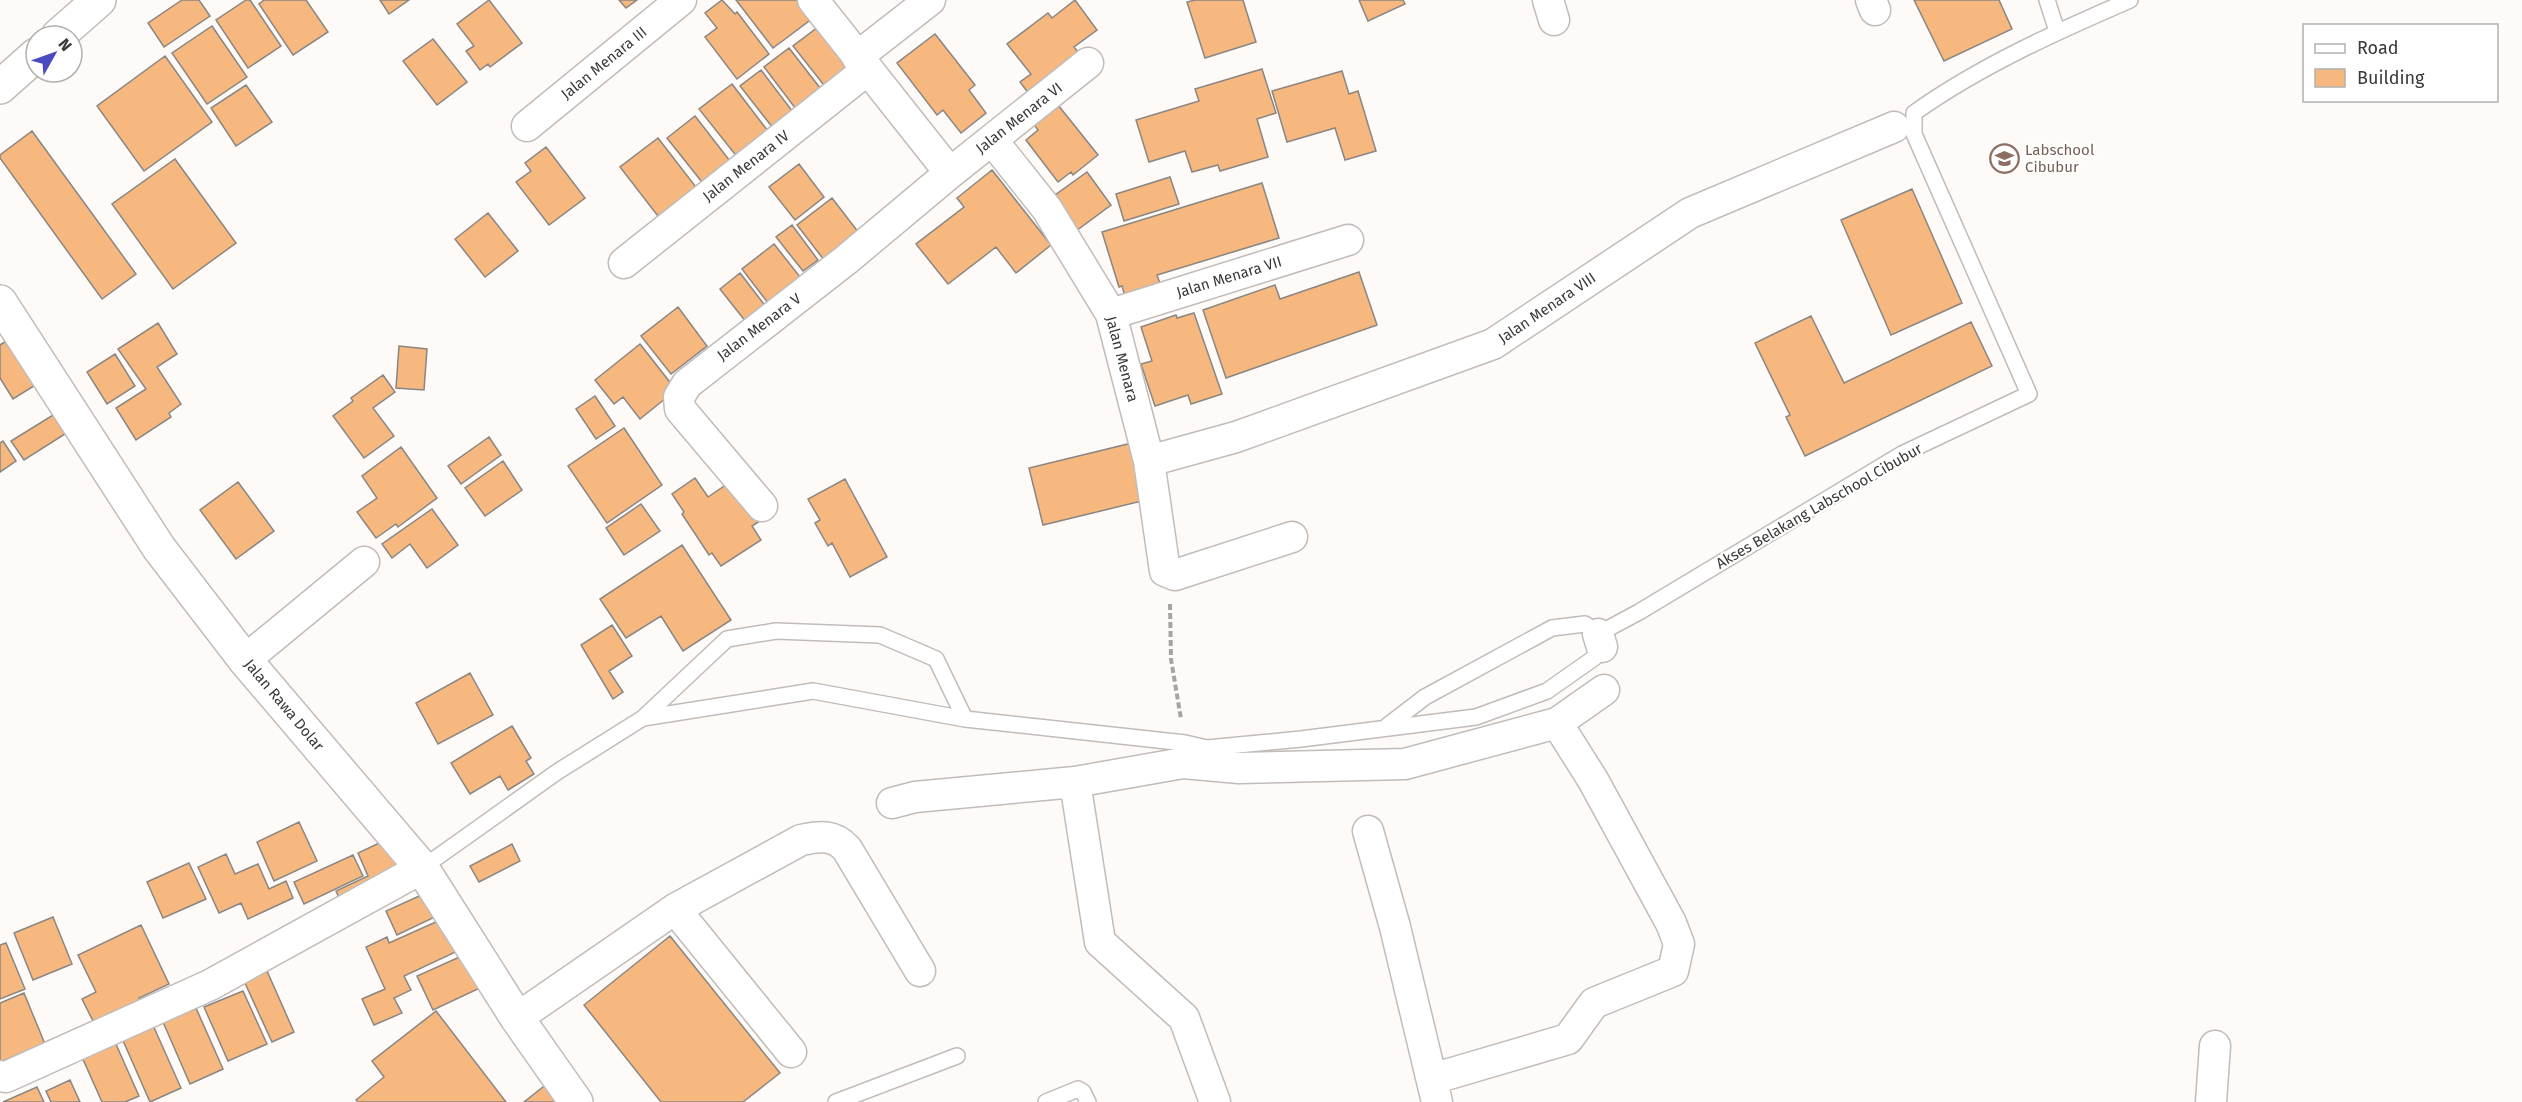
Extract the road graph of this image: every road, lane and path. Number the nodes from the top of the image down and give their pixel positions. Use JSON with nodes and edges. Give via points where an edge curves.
{"nodes":[{"id":1,"x":99,"y":0,"type":"edge"},
{"id":2,"x":681,"y":0,"type":"edge"},
{"id":3,"x":813,"y":0,"type":"edge"},
{"id":4,"x":930,"y":0,"type":"edge"},
{"id":5,"x":2047,"y":0,"type":"edge"},
{"id":6,"x":2130,"y":0,"type":"edge"},
{"id":7,"x":72,"y":24,"type":"edge"},
{"id":8,"x":2057,"y":31,"type":"junction"},
{"id":9,"x":862,"y":63,"type":"junction"},
{"id":10,"x":1088,"y":63,"type":"dead end"},
{"id":11,"x":24,"y":66,"type":"edge"},
{"id":12,"x":0,"y":87,"type":"edge"},
{"id":13,"x":1904,"y":120,"type":"junction"},
{"id":14,"x":527,"y":126,"type":"dead end"},
{"id":15,"x":992,"y":140,"type":"junction"},
{"id":16,"x":950,"y":173,"type":"junction"},
{"id":17,"x":1348,"y":240,"type":"dead end"},
{"id":18,"x":624,"y":262,"type":"dead end"},
{"id":19,"x":0,"y":302,"type":"edge"},
{"id":20,"x":1111,"y":314,"type":"junction"},
{"id":21,"x":1149,"y":461,"type":"junction"},
{"id":22,"x":762,"y":506,"type":"dead end"},
{"id":23,"x":1292,"y":537,"type":"dead end"},
{"id":24,"x":364,"y":562,"type":"dead end"},
{"id":25,"x":1169,"y":573,"type":"junction"},
{"id":26,"x":1600,"y":641,"type":"junction"},
{"id":27,"x":245,"y":660,"type":"junction"},
{"id":28,"x":1604,"y":690,"type":"dead end"},
{"id":29,"x":643,"y":718,"type":"junction"},
{"id":30,"x":965,"y":719,"type":"junction"},
{"id":31,"x":1557,"y":723,"type":"junction"},
{"id":32,"x":1387,"y":726,"type":"junction"},
{"id":33,"x":1185,"y":743,"type":"junction"},
{"id":34,"x":1075,"y":782,"type":"junction"},
{"id":35,"x":892,"y":803,"type":"dead end"},
{"id":36,"x":1368,"y":831,"type":"dead end"},
{"id":37,"x":422,"y":868,"type":"junction"},
{"id":38,"x":675,"y":909,"type":"junction"},
{"id":39,"x":920,"y":971,"type":"dead end"},
{"id":40,"x":517,"y":1018,"type":"junction"},
{"id":41,"x":2216,"y":1046,"type":"dead end"},
{"id":42,"x":791,"y":1052,"type":"dead end"},
{"id":43,"x":957,"y":1056,"type":"dead end"},
{"id":44,"x":0,"y":1076,"type":"edge"},
{"id":45,"x":1434,"y":1091,"type":"edge"},
{"id":46,"x":576,"y":1102,"type":"edge"},
{"id":47,"x":836,"y":1102,"type":"edge"},
{"id":48,"x":1046,"y":1102,"type":"edge"},
{"id":49,"x":1088,"y":1102,"type":"edge"},
{"id":50,"x":1215,"y":1102,"type":"edge"},
{"id":51,"x":2211,"y":1102,"type":"edge"}],
"edges":[{"from":1,"to":7,"type":"street"},
{"from":2,"to":14,"type":"street","name":"Jalan Menara III"},
{"from":3,"to":9,"type":"street"},
{"from":4,"to":9,"type":"street","name":"Jalan Menara IV"},
{"from":5,"to":8,"type":"lane"},
{"from":6,"to":8,"type":"lane"},
{"from":8,"to":13,"type":"lane"},
{"from":9,"to":16,"type":"street"},
{"from":9,"to":18,"type":"street","name":"Jalan Menara IV"},
{"from":10,"to":15,"type":"street","name":"Jalan Menara VI"},
{"from":11,"to":12,"type":"street"},
{"from":13,"to":21,"type":"street","name":"Jalan Menara VIII","via":[[1690,213],[1493,344],[1236,436]]},
{"from":13,"to":26,"type":"lane","name":"Akses Belakang Labschool Cibubur","via":[[1914,134],[2029,394],[1902,454],[1639,612]]},
{"from":15,"to":16,"type":"street","name":"Jalan Menara VI"},
{"from":15,"to":20,"type":"street","name":"Jalan Menara","via":[[1047,210]]},
{"from":16,"to":22,"type":"street","name":"Jalan Menara V","via":[[846,260],[698,373],[679,397],[680,409]]},
{"from":17,"to":20,"type":"street","name":"Jalan Menara VII"},
{"from":19,"to":27,"type":"street","name":"Jalan Rawa Dolar","via":[[159,548]]},
{"from":20,"to":21,"type":"street","name":"Jalan Menara"},
{"from":21,"to":25,"type":"street","name":"Jalan Menara","via":[[1163,562]]},
{"from":23,"to":25,"type":"street","via":[[1175,575]]},
{"from":24,"to":27,"type":"street"},
{"from":25,"to":33,"type":"path","via":[[1172,659]]},
{"from":26,"to":32,"type":"lane","name":"Akses Belakang Labschool Cibubur","via":[[1594,658],[1547,691],[1476,717]]},
{"from":26,"to":32,"type":"lane","name":"Akses Belakang Labschool Cibubur","via":[[1585,624],[1551,628],[1425,697]]},
{"from":27,"to":37,"type":"street","name":"Jalan Rawa Dolar"},
{"from":28,"to":31,"type":"street"},
{"from":29,"to":30,"type":"lane","name":"Akses Belakang Labschool Cibubur","via":[[813,691]]},
{"from":29,"to":30,"type":"lane","via":[[727,639],[776,631],[880,635],[936,659]]},
{"from":29,"to":37,"type":"lane","via":[[557,772]]},
{"from":30,"to":33,"type":"lane","name":"Akses Belakang Labschool Cibubur"},
{"from":31,"to":34,"type":"street","via":[[1405,764],[1239,768],[1183,764]]},
{"from":31,"to":45,"type":"street","via":[[1593,780],[1671,923],[1679,944],[1673,971],[1594,1003],[1568,1039]]},
{"from":32,"to":33,"type":"lane","name":"Akses Belakang Labschool Cibubur","via":[[1207,748]]},
{"from":34,"to":35,"type":"street","via":[[915,797]]},
{"from":34,"to":50,"type":"street","via":[[1100,942],[1184,1018]]},
{"from":36,"to":45,"type":"street"},
{"from":37,"to":40,"type":"street","name":"Jalan Rawa Dolar"},
{"from":37,"to":44,"type":"street","via":[[210,985],[6,1077]]},
{"from":38,"to":39,"type":"street","via":[[801,840],[821,836],[836,839],[847,849]]},
{"from":38,"to":40,"type":"street"},
{"from":38,"to":42,"type":"street"},
{"from":40,"to":46,"type":"street","name":"Jalan Rawa Dolar"},
{"from":41,"to":51,"type":"street"},
{"from":43,"to":47,"type":"lane"},
{"from":48,"to":49,"type":"lane","via":[[1078,1089]]}]}
